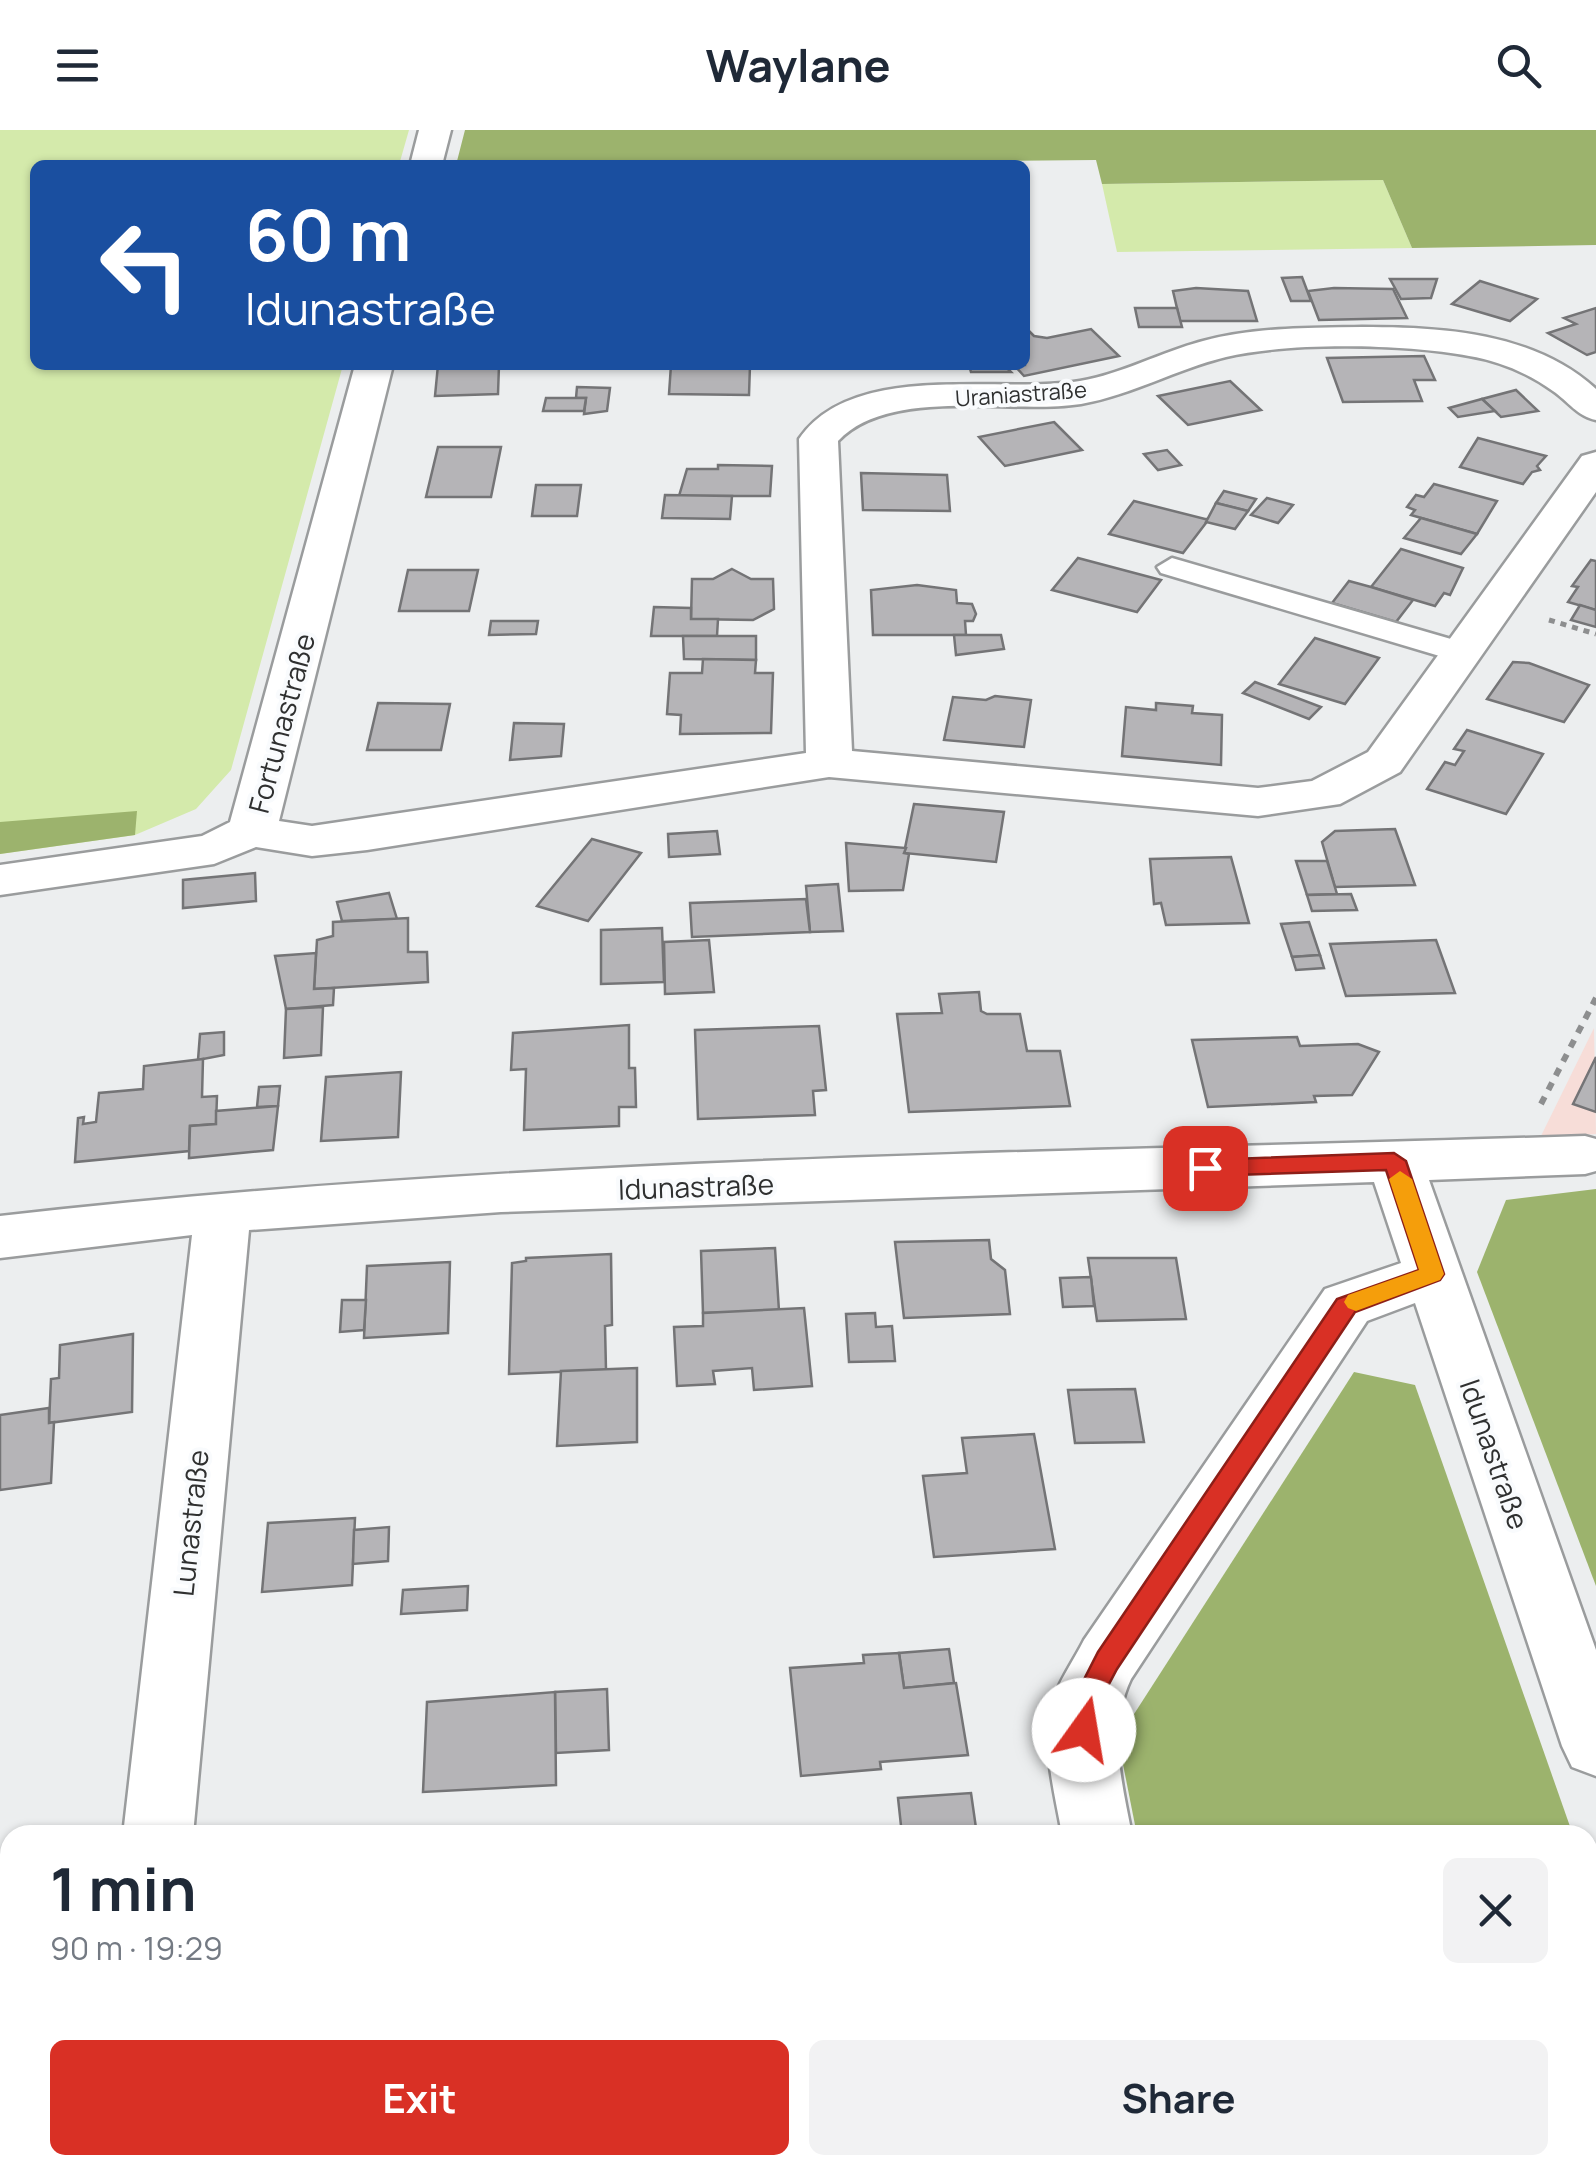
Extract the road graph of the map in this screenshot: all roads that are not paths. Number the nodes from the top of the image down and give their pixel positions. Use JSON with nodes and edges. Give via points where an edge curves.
{"nodes":[{"id":1,"x":434,"y":130,"type":"edge"},
{"id":2,"x":427,"y":160,"type":"edge"},
{"id":3,"x":373,"y":370,"type":"edge"},
{"id":4,"x":1596,"y":409,"type":"edge"},
{"id":5,"x":1596,"y":464,"type":"edge"},
{"id":6,"x":1172,"y":567,"type":"dead end"},
{"id":7,"x":1464,"y":654,"type":"junction"},
{"id":8,"x":830,"y":763,"type":"junction"},
{"id":9,"x":250,"y":831,"type":"junction"},
{"id":10,"x":0,"y":880,"type":"edge"},
{"id":11,"x":1585,"y":1155,"type":"dead end"},
{"id":12,"x":1394,"y":1161,"type":"junction"},
{"id":13,"x":222,"y":1211,"type":"junction"},
{"id":14,"x":0,"y":1237,"type":"edge"},
{"id":15,"x":1432,"y":1274,"type":"junction"},
{"id":16,"x":1596,"y":1746,"type":"edge"},
{"id":17,"x":159,"y":1825,"type":"edge"},
{"id":18,"x":1095,"y":1825,"type":"edge"}],
"edges":[{"from":1,"to":2,"type":"street"},
{"from":3,"to":9,"type":"street","name":"Fortunastraße"},
{"from":4,"to":8,"type":"street","name":"Uraniastraße","via":[[1582,392],[1540,367],[1495,350],[1410,336],[1246,342],[1078,393],[891,400],[840,413],[818,438]]},
{"from":5,"to":7,"type":"street"},
{"from":6,"to":7,"type":"lane"},
{"from":7,"to":8,"type":"street","via":[[1384,762],[1323,794],[1286,802]]},
{"from":8,"to":9,"type":"street","via":[[367,835],[312,840]]},
{"from":9,"to":10,"type":"street","name":"Fortunastraße","via":[[214,848]]},
{"from":11,"to":12,"type":"street","name":"Idunastraße"},
{"from":12,"to":13,"type":"street","name":"Idunastraße","via":[[500,1192]]},
{"from":12,"to":15,"type":"street","name":"Idunastraße"},
{"from":13,"to":14,"type":"street","name":"Idunastraße"},
{"from":13,"to":17,"type":"street","name":"Lunastraße"},
{"from":15,"to":16,"type":"street","name":"Idunastraße"},
{"from":15,"to":18,"type":"street","via":[[1346,1305],[1107,1660],[1086,1703],[1084,1758]]}]}
